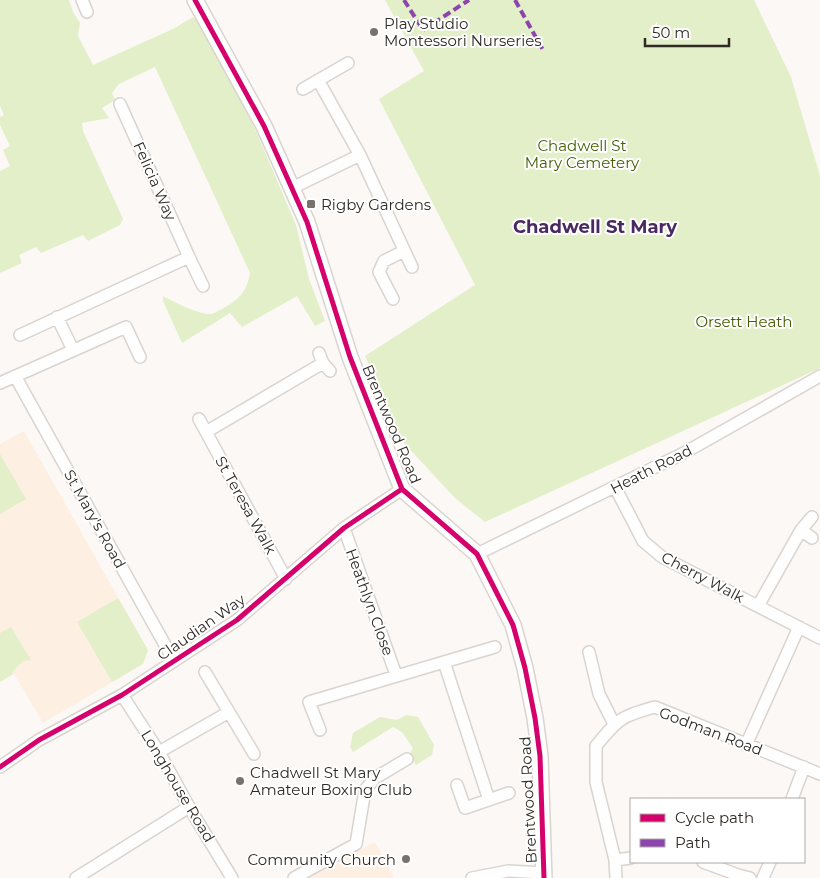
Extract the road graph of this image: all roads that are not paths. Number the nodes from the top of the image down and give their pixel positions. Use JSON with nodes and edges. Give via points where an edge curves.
{"nodes":[{"id":1,"x":82,"y":0,"type":"edge"},
{"id":2,"x":195,"y":0,"type":"edge"},
{"id":3,"x":87,"y":12,"type":"dead end"},
{"id":4,"x":348,"y":63,"type":"dead end"},
{"id":5,"x":318,"y":80,"type":"junction"},
{"id":6,"x":302,"y":89,"type":"dead end"},
{"id":7,"x":120,"y":104,"type":"dead end"},
{"id":8,"x":360,"y":155,"type":"junction"},
{"id":9,"x":292,"y":188,"type":"junction"},
{"id":10,"x":404,"y":251,"type":"junction"},
{"id":11,"x":189,"y":257,"type":"junction"},
{"id":12,"x":412,"y":267,"type":"dead end"},
{"id":13,"x":203,"y":286,"type":"dead end"},
{"id":14,"x":393,"y":299,"type":"dead end"},
{"id":15,"x":57,"y":317,"type":"junction"},
{"id":16,"x":20,"y":334,"type":"dead end"},
{"id":17,"x":74,"y":350,"type":"junction"},
{"id":18,"x":140,"y":357,"type":"dead end"},
{"id":19,"x":324,"y":362,"type":"dead end"},
{"id":20,"x":15,"y":376,"type":"junction"},
{"id":21,"x":820,"y":376,"type":"edge"},
{"id":22,"x":0,"y":384,"type":"edge"},
{"id":23,"x":199,"y":419,"type":"dead end"},
{"id":24,"x":206,"y":432,"type":"junction"},
{"id":25,"x":615,"y":487,"type":"junction"},
{"id":26,"x":402,"y":489,"type":"junction"},
{"id":27,"x":812,"y":517,"type":"dead end"},
{"id":28,"x":344,"y":528,"type":"junction"},
{"id":29,"x":801,"y":530,"type":"junction"},
{"id":30,"x":812,"y":538,"type":"dead end"},
{"id":31,"x":477,"y":554,"type":"junction"},
{"id":32,"x":286,"y":579,"type":"junction"},
{"id":33,"x":758,"y":606,"type":"junction"},
{"id":34,"x":799,"y":627,"type":"junction"},
{"id":35,"x":820,"y":638,"type":"edge"},
{"id":36,"x":495,"y":647,"type":"dead end"},
{"id":37,"x":589,"y":652,"type":"dead end"},
{"id":38,"x":174,"y":661,"type":"junction"},
{"id":39,"x":444,"y":662,"type":"junction"},
{"id":40,"x":205,"y":672,"type":"dead end"},
{"id":41,"x":396,"y":675,"type":"junction"},
{"id":42,"x":122,"y":695,"type":"junction"},
{"id":43,"x":229,"y":712,"type":"junction"},
{"id":44,"x":614,"y":724,"type":"junction"},
{"id":45,"x":320,"y":730,"type":"dead end"},
{"id":46,"x":746,"y":745,"type":"junction"},
{"id":47,"x":159,"y":752,"type":"junction"},
{"id":48,"x":254,"y":754,"type":"dead end"},
{"id":49,"x":407,"y":759,"type":"dead end"},
{"id":50,"x":0,"y":767,"type":"edge"},
{"id":51,"x":804,"y":767,"type":"junction"},
{"id":52,"x":820,"y":774,"type":"edge"},
{"id":53,"x":457,"y":785,"type":"dead end"},
{"id":54,"x":509,"y":793,"type":"dead end"},
{"id":55,"x":792,"y":798,"type":"edge"},
{"id":56,"x":488,"y":800,"type":"junction"},
{"id":57,"x":189,"y":806,"type":"junction"},
{"id":58,"x":630,"y":858,"type":"edge"},
{"id":59,"x":615,"y":860,"type":"junction"},
{"id":60,"x":706,"y":863,"type":"edge"},
{"id":61,"x":770,"y":863,"type":"edge"},
{"id":62,"x":544,"y":875,"type":"edge"},
{"id":63,"x":83,"y":876,"type":"edge"},
{"id":64,"x":232,"y":878,"type":"edge"},
{"id":65,"x":294,"y":878,"type":"edge"},
{"id":66,"x":472,"y":878,"type":"edge"},
{"id":67,"x":616,"y":878,"type":"edge"},
{"id":68,"x":750,"y":878,"type":"edge"},
{"id":69,"x":763,"y":878,"type":"edge"}],
"edges":[{"from":1,"to":3,"type":"street"},
{"from":2,"to":9,"type":"street","name":"Brentwood Road","via":[[264,126]]},
{"from":4,"to":5,"type":"street"},
{"from":5,"to":6,"type":"street"},
{"from":5,"to":8,"type":"street"},
{"from":7,"to":11,"type":"street","name":"Felicia Way"},
{"from":8,"to":9,"type":"street"},
{"from":8,"to":10,"type":"street"},
{"from":9,"to":26,"type":"street","name":"Brentwood Road","via":[[307,222],[350,357]]},
{"from":10,"to":12,"type":"street"},
{"from":10,"to":14,"type":"street","via":[[384,261],[379,272]]},
{"from":11,"to":13,"type":"street","name":"Felicia Way"},
{"from":11,"to":15,"type":"street"},
{"from":15,"to":16,"type":"street"},
{"from":15,"to":17,"type":"street"},
{"from":17,"to":18,"type":"street","via":[[126,327]]},
{"from":17,"to":20,"type":"street"},
{"from":19,"to":24,"type":"street"},
{"from":20,"to":22,"type":"street"},
{"from":20,"to":38,"type":"street","name":"St Mary's Road"},
{"from":21,"to":25,"type":"street","name":"Heath Road","via":[[684,453]]},
{"from":23,"to":24,"type":"street","name":"St Teresa Walk"},
{"from":24,"to":32,"type":"street","name":"St Teresa Walk"},
{"from":25,"to":31,"type":"street","name":"Heath Road"},
{"from":25,"to":33,"type":"street","name":"Cherry Walk","via":[[643,541],[662,557]]},
{"from":26,"to":28,"type":"street","name":"Claudian Way"},
{"from":26,"to":31,"type":"street","name":"Brentwood Road"},
{"from":27,"to":29,"type":"street"},
{"from":28,"to":32,"type":"street","name":"Claudian Way"},
{"from":28,"to":41,"type":"street","name":"Heathlyn Close"},
{"from":29,"to":30,"type":"street"},
{"from":29,"to":33,"type":"street"},
{"from":31,"to":62,"type":"street","name":"Brentwood Road","via":[[513,625],[525,668],[540,756]]},
{"from":32,"to":38,"type":"street","name":"Claudian Way","via":[[237,620]]},
{"from":33,"to":34,"type":"street","name":"Cherry Walk"},
{"from":34,"to":35,"type":"street","name":"Cherry Walk"},
{"from":34,"to":46,"type":"street"},
{"from":36,"to":39,"type":"street","name":"Heathlyn Close"},
{"from":37,"to":44,"type":"street","via":[[599,694]]},
{"from":38,"to":42,"type":"street","name":"Claudian Way"},
{"from":39,"to":41,"type":"street","name":"Heathlyn Close"},
{"from":39,"to":56,"type":"street"},
{"from":40,"to":43,"type":"street"},
{"from":41,"to":45,"type":"street","name":"Heathlyn Close","via":[[309,702]]},
{"from":42,"to":47,"type":"street","name":"Longhouse Road"},
{"from":42,"to":50,"type":"street","name":"Claudian Way","via":[[39,740]]},
{"from":43,"to":47,"type":"street"},
{"from":43,"to":48,"type":"street"},
{"from":44,"to":46,"type":"street","name":"Godman Road","via":[[630,714],[655,707]]},
{"from":44,"to":59,"type":"street","name":"Godman Road","via":[[596,746],[596,782]]},
{"from":46,"to":51,"type":"street","name":"Godman Road"},
{"from":47,"to":57,"type":"street","name":"Longhouse Road"},
{"from":49,"to":65,"type":"street","via":[[375,778],[365,790],[356,844]]},
{"from":51,"to":52,"type":"street","name":"Godman Road"},
{"from":51,"to":55,"type":"street"},
{"from":53,"to":56,"type":"street","via":[[465,808]]},
{"from":54,"to":56,"type":"street"},
{"from":57,"to":63,"type":"street"},
{"from":57,"to":64,"type":"street","name":"Longhouse Road"},
{"from":58,"to":59,"type":"street"},
{"from":59,"to":67,"type":"street","name":"Godman Road"},
{"from":60,"to":68,"type":"street"},
{"from":61,"to":69,"type":"street"},
{"from":62,"to":66,"type":"street","via":[[508,871]]}]}
